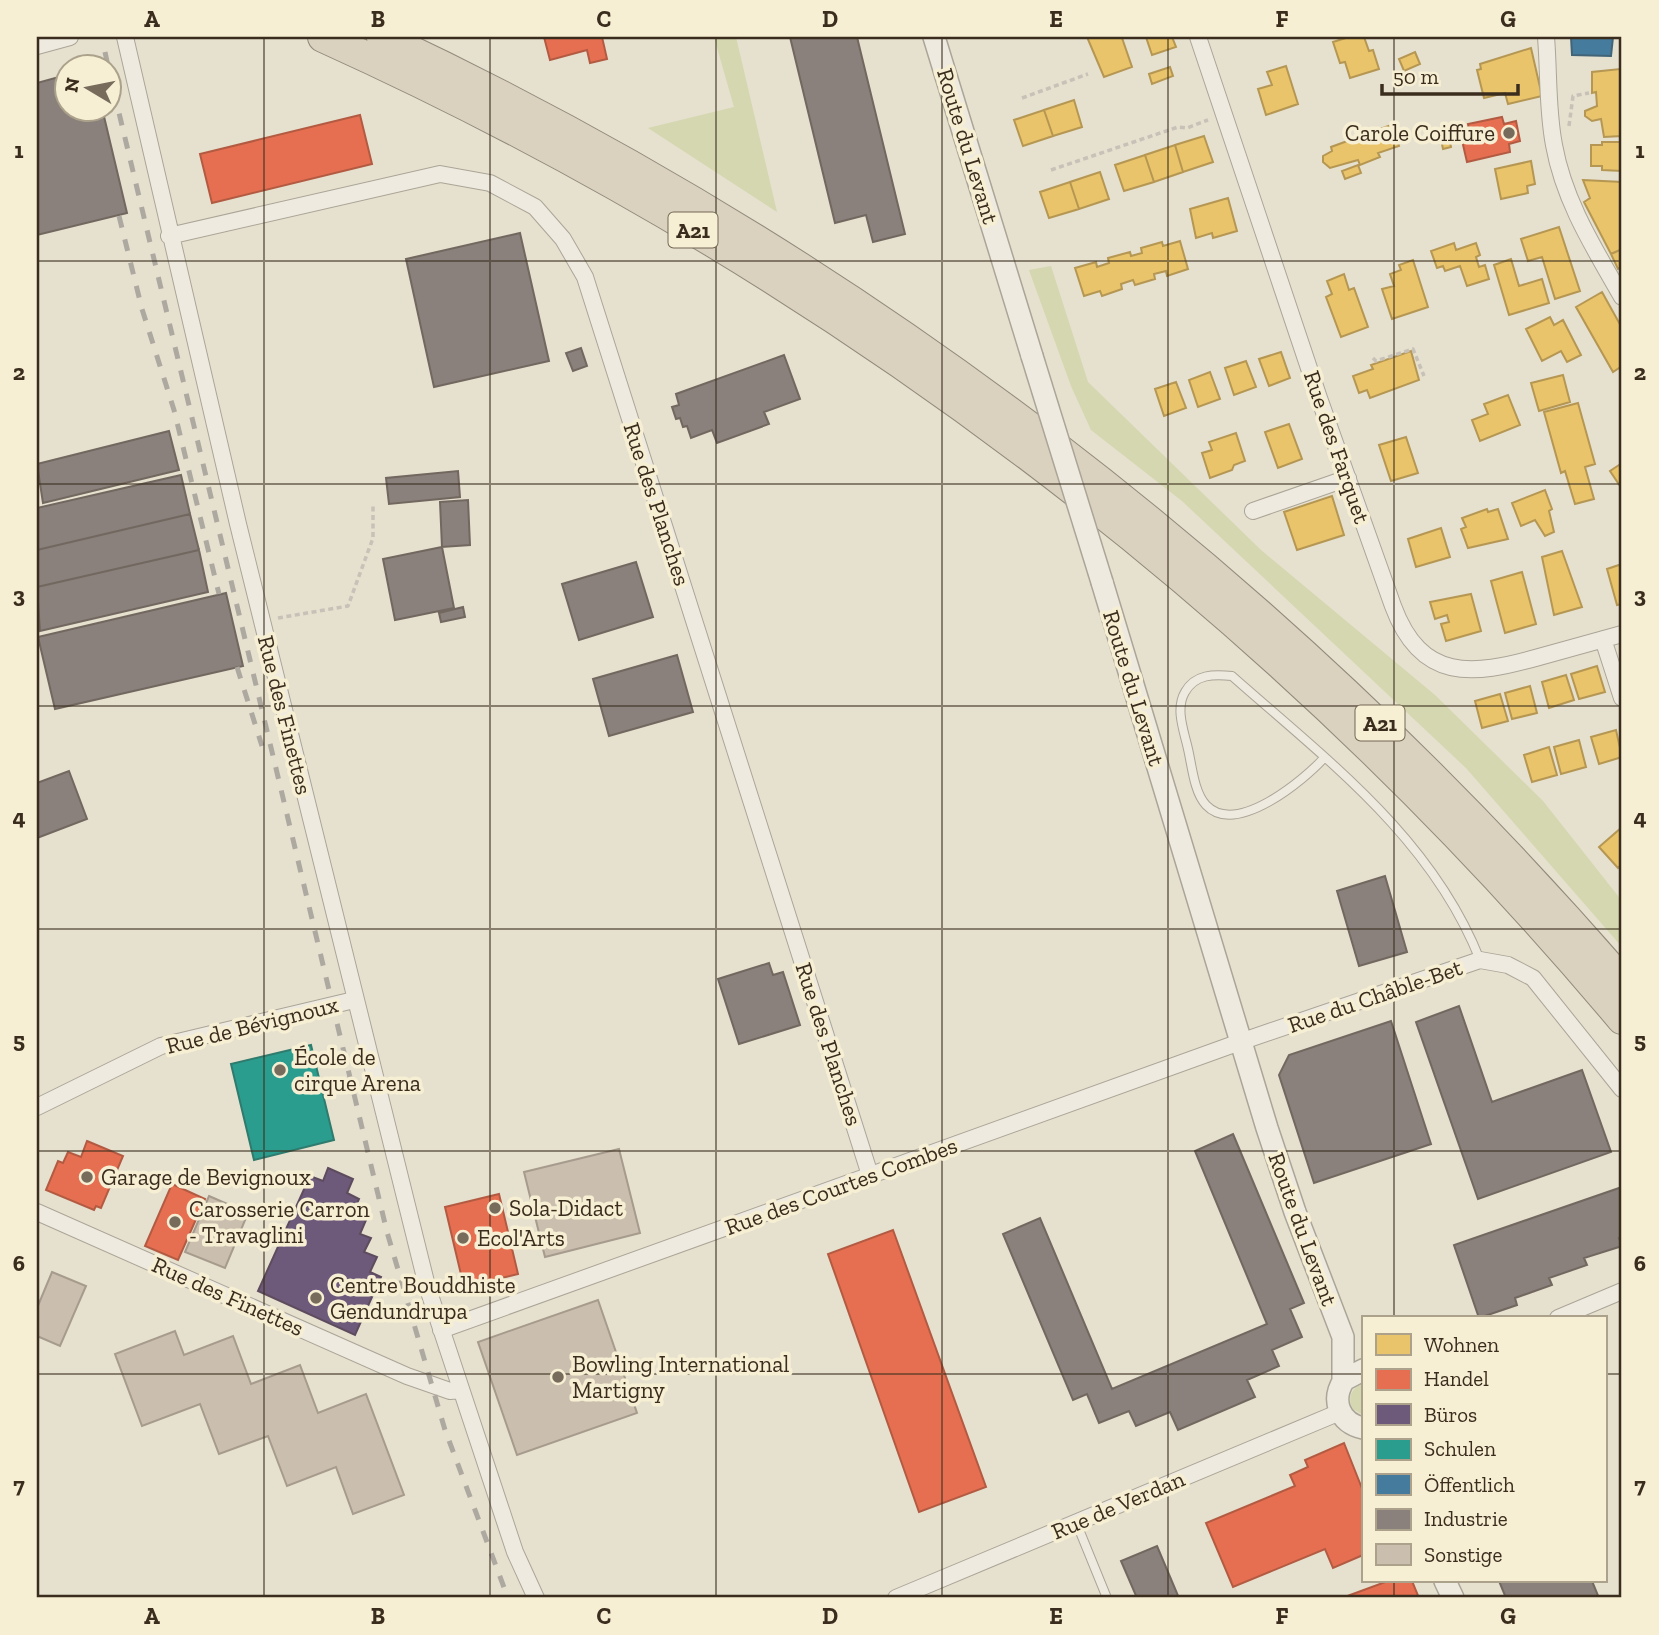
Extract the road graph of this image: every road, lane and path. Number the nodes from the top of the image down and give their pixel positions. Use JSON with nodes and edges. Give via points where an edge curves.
{"nodes":[{"id":1,"x":70,"y":37,"type":"edge"},
{"id":2,"x":125,"y":37,"type":"edge"},
{"id":3,"x":323,"y":37,"type":"edge"},
{"id":4,"x":382,"y":37,"type":"edge"},
{"id":5,"x":934,"y":37,"type":"edge"},
{"id":6,"x":1198,"y":37,"type":"edge"},
{"id":7,"x":1546,"y":37,"type":"edge"},
{"id":8,"x":37,"y":46,"type":"edge"},
{"id":9,"x":1088,"y":74,"type":"dead end"},
{"id":10,"x":1589,"y":93,"type":"dead end"},
{"id":11,"x":1022,"y":98,"type":"dead end"},
{"id":12,"x":1224,"y":115,"type":"junction"},
{"id":13,"x":1570,"y":120,"type":"dead end"},
{"id":14,"x":1051,"y":170,"type":"dead end"},
{"id":15,"x":169,"y":236,"type":"junction"},
{"id":16,"x":1622,"y":297,"type":"edge"},
{"id":17,"x":1374,"y":358,"type":"dead end"},
{"id":18,"x":1424,"y":376,"type":"dead end"},
{"id":19,"x":1348,"y":478,"type":"junction"},
{"id":20,"x":373,"y":505,"type":"dead end"},
{"id":21,"x":1253,"y":511,"type":"dead end"},
{"id":22,"x":262,"y":621,"type":"junction"},
{"id":23,"x":1622,"y":634,"type":"edge"},
{"id":24,"x":1603,"y":639,"type":"junction"},
{"id":25,"x":1622,"y":698,"type":"edge"},
{"id":26,"x":1324,"y":758,"type":"junction"},
{"id":27,"x":1480,"y":960,"type":"junction"},
{"id":28,"x":1622,"y":981,"type":"edge"},
{"id":29,"x":355,"y":1000,"type":"junction"},
{"id":30,"x":1622,"y":1019,"type":"edge"},
{"id":31,"x":1240,"y":1042,"type":"junction"},
{"id":32,"x":1622,"y":1089,"type":"edge"},
{"id":33,"x":37,"y":1107,"type":"edge"},
{"id":34,"x":870,"y":1175,"type":"junction"},
{"id":35,"x":37,"y":1212,"type":"edge"},
{"id":36,"x":1622,"y":1291,"type":"edge"},
{"id":37,"x":1563,"y":1316,"type":"edge"},
{"id":38,"x":441,"y":1330,"type":"junction"},
{"id":39,"x":1343,"y":1337,"type":"junction"},
{"id":40,"x":1362,"y":1360,"type":"edge"},
{"id":41,"x":1362,"y":1371,"type":"edge"},
{"id":42,"x":1343,"y":1381,"type":"junction"},
{"id":43,"x":460,"y":1390,"type":"junction"},
{"id":44,"x":1340,"y":1412,"type":"junction"},
{"id":45,"x":1362,"y":1428,"type":"edge"},
{"id":46,"x":1076,"y":1522,"type":"junction"},
{"id":47,"x":536,"y":1598,"type":"edge"},
{"id":48,"x":896,"y":1598,"type":"edge"},
{"id":49,"x":1107,"y":1598,"type":"edge"}],
"edges":[{"from":1,"to":8,"type":"street"},
{"from":2,"to":15,"type":"street","name":"Rue des Finettes"},
{"from":3,"to":30,"type":"highway","number":"A21","via":[[524,135],[703,235],[869,340],[1040,463],[1199,591],[1367,745],[1530,912]]},
{"from":4,"to":28,"type":"highway","number":"A21","via":[[561,127],[728,222],[900,332],[1057,446],[1200,560],[1367,711],[1520,865]]},
{"from":5,"to":31,"type":"street","name":"Route du Levant","bridge":true},
{"from":6,"to":12,"type":"street","name":"Rue des Farquet"},
{"from":7,"to":16,"type":"street","via":[[1550,119],[1561,176],[1577,216]]},
{"from":9,"to":11,"type":"path"},
{"from":10,"to":13,"type":"path","via":[[1573,96]]},
{"from":12,"to":14,"type":"path"},
{"from":12,"to":19,"type":"street","name":"Rue des Farquet"},
{"from":15,"to":22,"type":"street","name":"Rue des Finettes"},
{"from":15,"to":34,"type":"street","name":"Rue des Planches","via":[[440,174],[490,183],[536,207],[563,239],[585,277]]},
{"from":17,"to":18,"type":"path","via":[[1413,349]]},
{"from":19,"to":21,"type":"street"},
{"from":19,"to":24,"type":"street","name":"Rue des Farquet","via":[[1400,624],[1428,658],[1454,670],[1485,670]]},
{"from":20,"to":22,"type":"path","via":[[373,538],[348,606]]},
{"from":22,"to":29,"type":"street","name":"Rue des Finettes"},
{"from":23,"to":24,"type":"street","name":"Rue des Farquet"},
{"from":24,"to":25,"type":"street"},
{"from":26,"to":26,"type":"lane","via":[[1232,676],[1199,678],[1185,691],[1181,722],[1198,789],[1206,805],[1221,814],[1236,816],[1252,809],[1301,782]]},
{"from":26,"to":27,"type":"lane","via":[[1347,774],[1414,846],[1465,923]]},
{"from":27,"to":31,"type":"street","name":"Rue du Châble-Bet"},
{"from":27,"to":32,"type":"street","name":"Rue du Châble-Bet","via":[[1508,965],[1533,978]]},
{"from":29,"to":33,"type":"street","name":"Rue de Bévignoux","via":[[161,1046]]},
{"from":29,"to":38,"type":"street","name":"Rue des Finettes"},
{"from":31,"to":34,"type":"street","name":"Rue des Courtes Combes"},
{"from":31,"to":39,"type":"street","name":"Route du Levant","via":[[1295,1212]]},
{"from":34,"to":38,"type":"street","name":"Rue des Courtes Combes"},
{"from":35,"to":43,"type":"street","name":"Rue des Finettes","via":[[407,1376],[450,1391]]},
{"from":36,"to":37,"type":"street"},
{"from":38,"to":43,"type":"street","name":"Rue des Finettes"},
{"from":39,"to":40,"type":"street","name":"Route du Levant"},
{"from":39,"to":42,"type":"street","name":"Route du Levant"},
{"from":41,"to":42,"type":"street"},
{"from":42,"to":44,"type":"street","name":"Route du Levant","via":[[1338,1393]]},
{"from":43,"to":47,"type":"street","name":"Rue des Finettes","via":[[515,1552]]},
{"from":44,"to":45,"type":"street","via":[[1349,1423]]},
{"from":44,"to":46,"type":"street","name":"Rue de Verdan"},
{"from":46,"to":48,"type":"street","name":"Rue de Verdan"},
{"from":46,"to":49,"type":"lane"}]}
